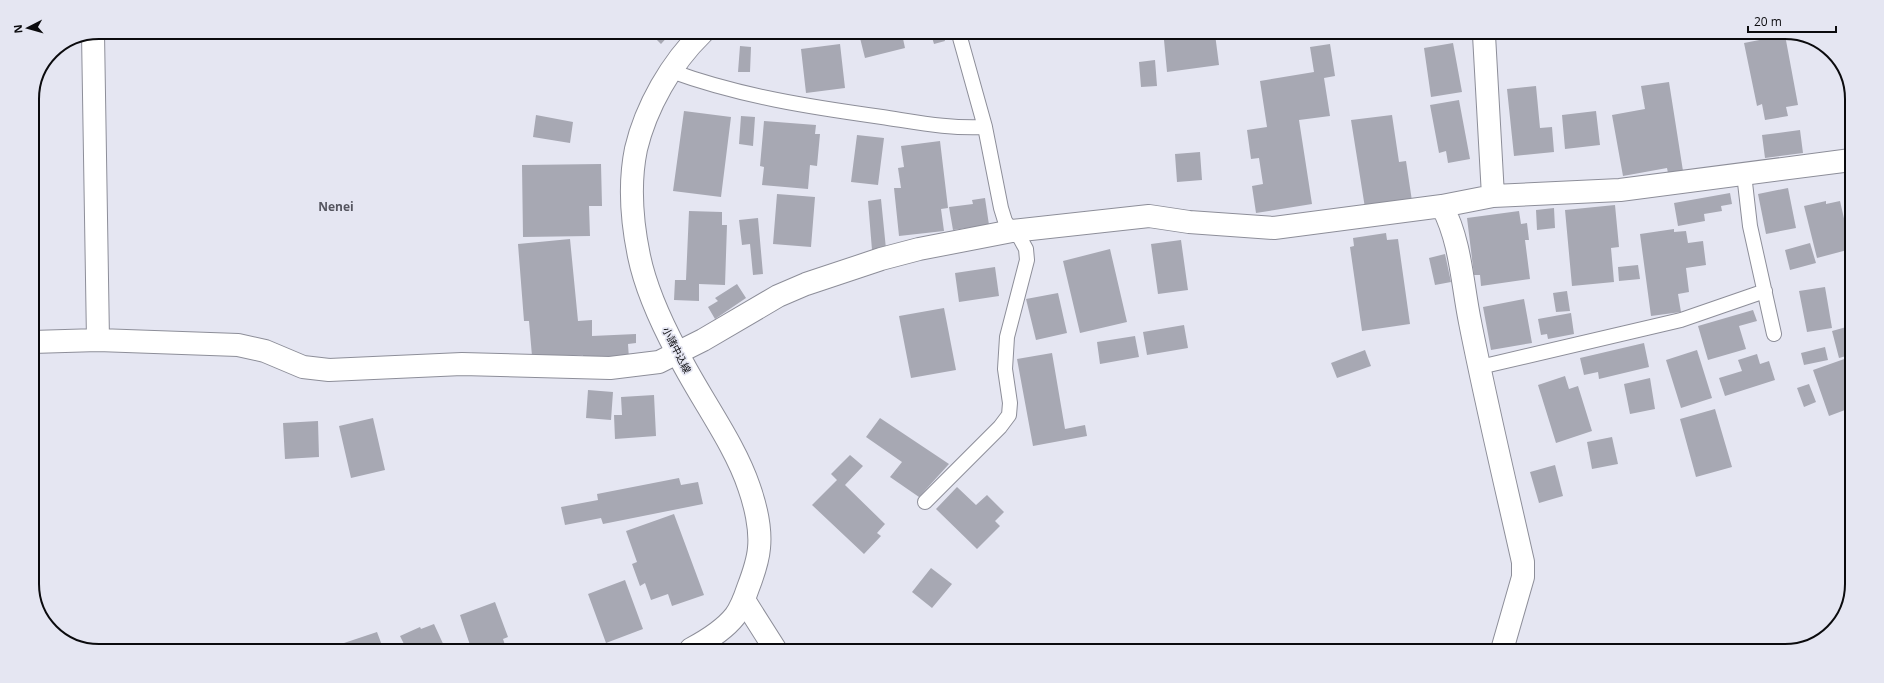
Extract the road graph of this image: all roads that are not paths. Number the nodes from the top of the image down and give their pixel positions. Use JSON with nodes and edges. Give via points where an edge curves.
{"nodes":[{"id":1,"x":697,"y":39,"type":"edge"},
{"id":2,"x":960,"y":39,"type":"edge"},
{"id":3,"x":1484,"y":39,"type":"edge"},
{"id":4,"x":93,"y":40,"type":"edge"},
{"id":5,"x":671,"y":71,"type":"junction"},
{"id":6,"x":985,"y":127,"type":"junction"},
{"id":7,"x":1845,"y":161,"type":"edge"},
{"id":8,"x":1744,"y":174,"type":"junction"},
{"id":9,"x":1493,"y":196,"type":"junction"},
{"id":10,"x":1442,"y":206,"type":"junction"},
{"id":11,"x":1012,"y":231,"type":"junction"},
{"id":12,"x":1765,"y":291,"type":"junction"},
{"id":13,"x":1774,"y":334,"type":"dead end"},
{"id":14,"x":98,"y":340,"type":"junction"},
{"id":15,"x":39,"y":342,"type":"edge"},
{"id":16,"x":677,"y":353,"type":"junction"},
{"id":17,"x":1480,"y":367,"type":"junction"},
{"id":18,"x":925,"y":502,"type":"dead end"},
{"id":19,"x":744,"y":600,"type":"junction"},
{"id":20,"x":699,"y":644,"type":"edge"},
{"id":21,"x":772,"y":644,"type":"edge"},
{"id":22,"x":1504,"y":644,"type":"edge"}],
"edges":[{"from":1,"to":5,"type":"street","name":"小諸中込線"},
{"from":2,"to":6,"type":"lane"},
{"from":3,"to":9,"type":"street"},
{"from":4,"to":14,"type":"street"},
{"from":5,"to":6,"type":"lane","via":[[743,94],[960,128]]},
{"from":5,"to":16,"type":"street","name":"小諸中込線","via":[[648,116],[636,149],[633,178],[634,219],[639,257],[651,297]]},
{"from":6,"to":11,"type":"lane","via":[[1001,208],[1005,221]]},
{"from":7,"to":8,"type":"street"},
{"from":8,"to":9,"type":"street","via":[[1620,190]]},
{"from":8,"to":12,"type":"lane","via":[[1750,226]]},
{"from":9,"to":10,"type":"street"},
{"from":10,"to":11,"type":"street","via":[[1274,228],[1189,222],[1149,216]]},
{"from":10,"to":17,"type":"street","via":[[1451,224],[1461,260]]},
{"from":11,"to":16,"type":"street","via":[[919,249],[806,284],[778,296]]},
{"from":11,"to":18,"type":"lane","via":[[1020,238],[1026,249],[1027,260],[1005,355],[1009,415]]},
{"from":12,"to":13,"type":"lane"},
{"from":12,"to":17,"type":"lane","via":[[1681,320]]},
{"from":14,"to":15,"type":"street"},
{"from":14,"to":16,"type":"street","via":[[238,345],[264,351],[303,367],[329,370],[462,364],[610,368],[659,362]]},
{"from":16,"to":19,"type":"street","name":"小諸中込線","via":[[733,452],[749,486],[757,517],[759,547]]},
{"from":17,"to":22,"type":"street","via":[[1523,562],[1523,577]]},
{"from":19,"to":20,"type":"street","name":"小諸中込線","via":[[735,616],[719,631]]},
{"from":19,"to":21,"type":"street"}]}
